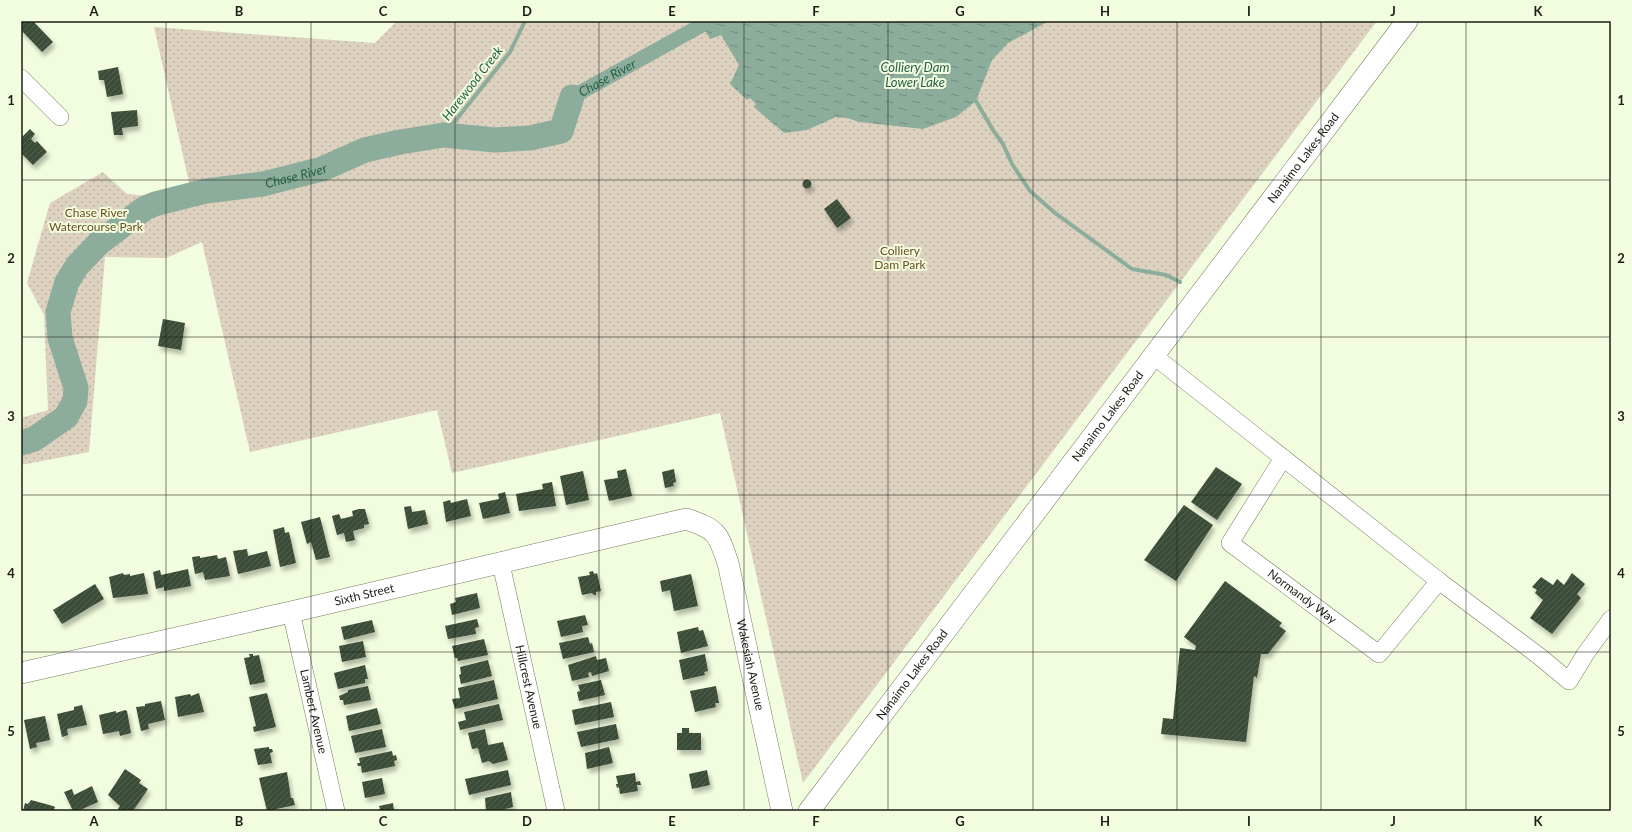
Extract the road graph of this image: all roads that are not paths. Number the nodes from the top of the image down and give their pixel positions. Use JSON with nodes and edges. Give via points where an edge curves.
{"nodes":[{"id":1,"x":1407,"y":21,"type":"edge"},
{"id":2,"x":21,"y":78,"type":"edge"},
{"id":3,"x":60,"y":117,"type":"dead end"},
{"id":4,"x":1154,"y":356,"type":"junction"},
{"id":5,"x":1283,"y":458,"type":"junction"},
{"id":6,"x":706,"y":526,"type":"joint"},
{"id":7,"x":501,"y":564,"type":"junction"},
{"id":8,"x":1439,"y":581,"type":"junction"},
{"id":9,"x":291,"y":612,"type":"junction"},
{"id":10,"x":1611,"y":619,"type":"edge"},
{"id":11,"x":21,"y":673,"type":"edge"},
{"id":12,"x":336,"y":811,"type":"edge"},
{"id":13,"x":556,"y":811,"type":"edge"},
{"id":14,"x":782,"y":811,"type":"edge"},
{"id":15,"x":809,"y":811,"type":"edge"}],
"edges":[{"from":1,"to":4,"type":"street","name":"Nanaimo Lakes Road"},
{"from":2,"to":3,"type":"street"},
{"from":4,"to":5,"type":"street"},
{"from":4,"to":15,"type":"street","name":"Nanaimo Lakes Road"},
{"from":5,"to":8,"type":"street"},
{"from":5,"to":8,"type":"street","name":"Normandy Way","via":[[1230,543],[1379,654]]},
{"from":6,"to":7,"type":"street","name":"Sixth Street","via":[[686,519]]},
{"from":6,"to":14,"type":"street","name":"Wakesiah Avenue","via":[[719,536],[728,562]]},
{"from":7,"to":9,"type":"street","name":"Sixth Street"},
{"from":7,"to":13,"type":"street","name":"Hillcrest Avenue"},
{"from":8,"to":10,"type":"street","via":[[1488,616],[1569,681]]},
{"from":9,"to":11,"type":"street","name":"Sixth Street"},
{"from":9,"to":12,"type":"street","name":"Lambert Avenue"}]}
